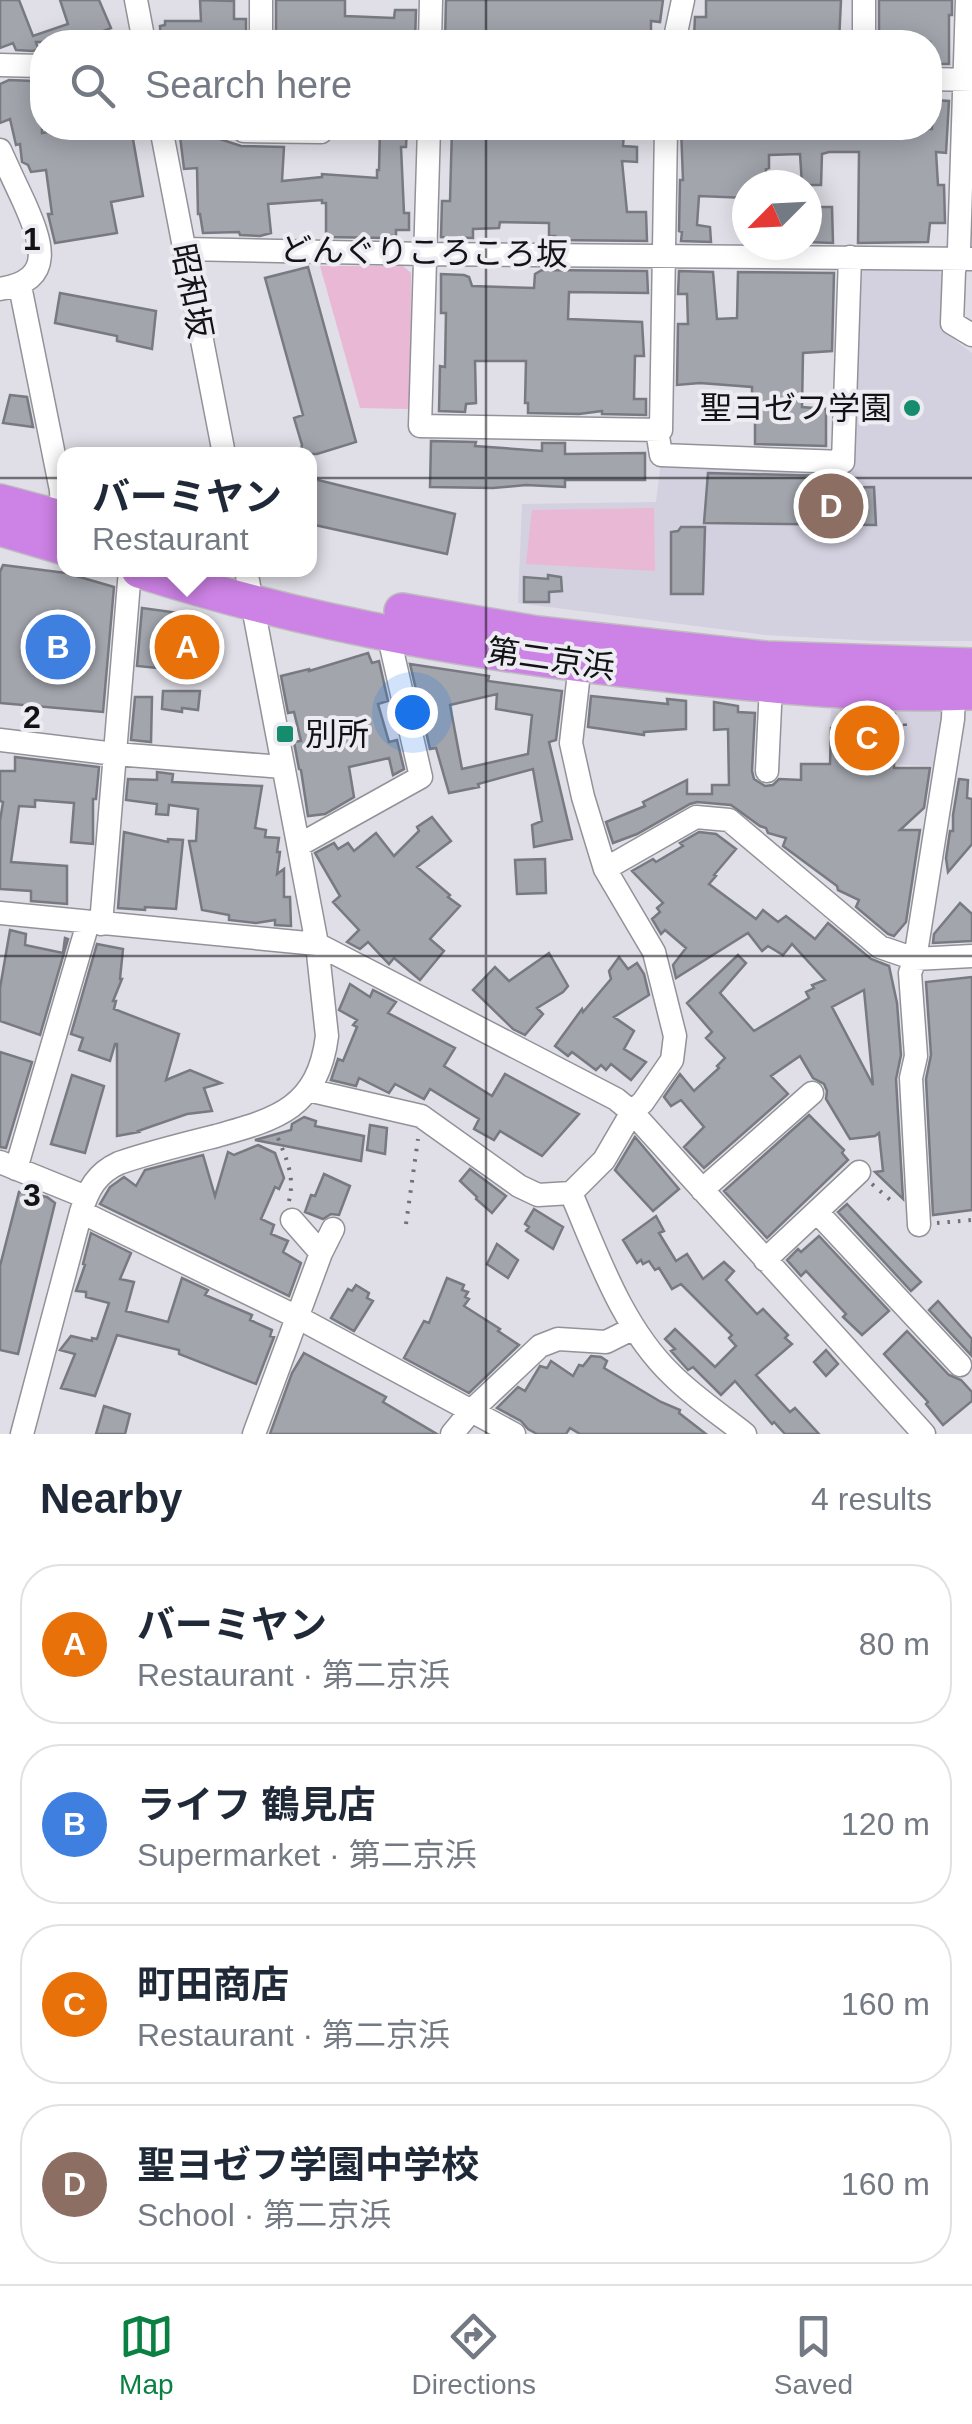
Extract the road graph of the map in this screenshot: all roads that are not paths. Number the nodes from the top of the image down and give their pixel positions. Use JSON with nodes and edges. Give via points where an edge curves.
{"nodes":[{"id":1,"x":136,"y":0,"type":"edge"},
{"id":2,"x":261,"y":0,"type":"edge"},
{"id":3,"x":431,"y":0,"type":"edge"},
{"id":4,"x":683,"y":0,"type":"edge"},
{"id":5,"x":864,"y":0,"type":"edge"},
{"id":6,"x":967,"y":0,"type":"edge"},
{"id":7,"x":142,"y":30,"type":"edge"},
{"id":8,"x":261,"y":30,"type":"edge"},
{"id":9,"x":430,"y":30,"type":"edge"},
{"id":10,"x":677,"y":30,"type":"edge"},
{"id":11,"x":864,"y":30,"type":"edge"},
{"id":12,"x":0,"y":65,"type":"edge"},
{"id":13,"x":30,"y":66,"type":"edge"},
{"id":14,"x":942,"y":80,"type":"edge"},
{"id":15,"x":969,"y":80,"type":"edge"},
{"id":16,"x":162,"y":140,"type":"edge"},
{"id":17,"x":429,"y":140,"type":"edge"},
{"id":18,"x":666,"y":140,"type":"edge"},
{"id":19,"x":0,"y":150,"type":"edge"},
{"id":20,"x":184,"y":249,"type":"junction"},
{"id":21,"x":426,"y":254,"type":"junction"},
{"id":22,"x":665,"y":254,"type":"junction"},
{"id":23,"x":850,"y":257,"type":"junction"},
{"id":24,"x":964,"y":259,"type":"edge"},
{"id":25,"x":10,"y":288,"type":"edge"},
{"id":26,"x":972,"y":335,"type":"edge"},
{"id":27,"x":657,"y":430,"type":"junction"},
{"id":28,"x":223,"y":447,"type":"edge"},
{"id":29,"x":57,"y":474,"type":"edge"},
{"id":30,"x":0,"y":502,"type":"edge"},
{"id":31,"x":57,"y":525,"type":"edge"},
{"id":32,"x":0,"y":528,"type":"edge"},
{"id":33,"x":57,"y":528,"type":"edge"},
{"id":34,"x":129,"y":577,"type":"edge"},
{"id":35,"x":211,"y":577,"type":"edge"},
{"id":36,"x":242,"y":580,"type":"edge"},
{"id":37,"x":388,"y":633,"type":"junction"},
{"id":38,"x":580,"y":664,"type":"junction"},
{"id":39,"x":771,"y":685,"type":"junction"},
{"id":40,"x":965,"y":698,"type":"edge"},
{"id":41,"x":0,"y":740,"type":"edge"},
{"id":42,"x":115,"y":754,"type":"junction"},
{"id":43,"x":283,"y":766,"type":"junction"},
{"id":44,"x":768,"y":771,"type":"dead end"},
{"id":45,"x":299,"y":845,"type":"junction"},
{"id":46,"x":605,"y":869,"type":"junction"},
{"id":47,"x":0,"y":913,"type":"edge"},
{"id":48,"x":95,"y":923,"type":"junction"},
{"id":49,"x":318,"y":944,"type":"junction"},
{"id":50,"x":972,"y":956,"type":"edge"},
{"id":51,"x":915,"y":959,"type":"junction"},
{"id":52,"x":308,"y":1090,"type":"junction"},
{"id":53,"x":812,"y":1093,"type":"dead end"},
{"id":54,"x":632,"y":1112,"type":"junction"},
{"id":55,"x":8,"y":1166,"type":"edge"},
{"id":56,"x":859,"y":1172,"type":"dead end"},
{"id":57,"x":702,"y":1190,"type":"junction"},
{"id":58,"x":572,"y":1193,"type":"junction"},
{"id":59,"x":84,"y":1204,"type":"junction"},
{"id":60,"x":817,"y":1212,"type":"junction"},
{"id":61,"x":292,"y":1220,"type":"road end"},
{"id":62,"x":920,"y":1224,"type":"dead end"},
{"id":63,"x":333,"y":1230,"type":"dead end"},
{"id":64,"x":321,"y":1253,"type":"junction"},
{"id":65,"x":765,"y":1260,"type":"junction"},
{"id":66,"x":297,"y":1317,"type":"junction"},
{"id":67,"x":634,"y":1328,"type":"junction"},
{"id":68,"x":960,"y":1366,"type":"dead end"},
{"id":69,"x":471,"y":1411,"type":"junction"},
{"id":70,"x":22,"y":1434,"type":"edge"},
{"id":71,"x":254,"y":1434,"type":"edge"},
{"id":72,"x":452,"y":1434,"type":"edge"},
{"id":73,"x":514,"y":1434,"type":"edge"},
{"id":74,"x":745,"y":1434,"type":"edge"},
{"id":75,"x":924,"y":1434,"type":"edge"}],
"edges":[{"from":1,"to":7,"type":"street"},
{"from":2,"to":8,"type":"street"},
{"from":3,"to":9,"type":"street"},
{"from":4,"to":10,"type":"street"},
{"from":5,"to":11,"type":"street"},
{"from":6,"to":15,"type":"street"},
{"from":12,"to":13,"type":"street"},
{"from":14,"to":15,"type":"street"},
{"from":15,"to":24,"type":"street","via":[[959,249]]},
{"from":16,"to":20,"type":"street","name":"昭和坂"},
{"from":17,"to":21,"type":"street"},
{"from":18,"to":22,"type":"street"},
{"from":19,"to":25,"type":"street","via":[[41,247],[30,278]]},
{"from":20,"to":21,"type":"street","name":"どんぐりころころ坂"},
{"from":20,"to":28,"type":"street","name":"昭和坂"},
{"from":21,"to":22,"type":"street","name":"どんぐりころころ坂"},
{"from":21,"to":27,"type":"street","via":[[420,426]]},
{"from":22,"to":23,"type":"street","name":"どんぐりころころ坂"},
{"from":22,"to":27,"type":"street"},
{"from":23,"to":24,"type":"street","name":"どんぐりころころ坂"},
{"from":23,"to":27,"type":"street","via":[[843,462],[661,455]]},
{"from":24,"to":26,"type":"street","via":[[954,271],[952,323]]},
{"from":25,"to":29,"type":"street"},
{"from":30,"to":31,"type":"highway"},
{"from":32,"to":33,"type":"highway"},
{"from":34,"to":42,"type":"street"},
{"from":35,"to":36,"type":"highway","name":"第二京浜"},
{"from":36,"to":37,"type":"highway","name":"第二京浜"},
{"from":36,"to":40,"type":"highway","name":"第二京浜","via":[[586,640],[766,659],[935,666]]},
{"from":36,"to":43,"type":"street"},
{"from":37,"to":38,"type":"highway","name":"第二京浜"},
{"from":37,"to":45,"type":"street","via":[[421,777]]},
{"from":38,"to":39,"type":"highway","name":"第二京浜"},
{"from":38,"to":46,"type":"street","via":[[571,743]]},
{"from":39,"to":40,"type":"highway","name":"第二京浜"},
{"from":39,"to":44,"type":"street"},
{"from":40,"to":51,"type":"street"},
{"from":41,"to":42,"type":"street"},
{"from":42,"to":43,"type":"street"},
{"from":42,"to":48,"type":"street"},
{"from":43,"to":45,"type":"street"},
{"from":45,"to":49,"type":"street"},
{"from":46,"to":51,"type":"street","via":[[696,817],[729,820],[880,947]]},
{"from":46,"to":54,"type":"street","via":[[654,952],[675,1036],[672,1060]]},
{"from":47,"to":48,"type":"street"},
{"from":48,"to":49,"type":"street"},
{"from":48,"to":55,"type":"street"},
{"from":49,"to":52,"type":"street","via":[[327,1036]]},
{"from":49,"to":54,"type":"street"},
{"from":50,"to":51,"type":"street"},
{"from":51,"to":62,"type":"street","via":[[911,1078]]},
{"from":52,"to":58,"type":"street","via":[[421,1116],[518,1186],[538,1195]]},
{"from":52,"to":59,"type":"street","via":[[271,1120],[112,1166],[93,1183]]},
{"from":53,"to":57,"type":"street"},
{"from":54,"to":57,"type":"street"},
{"from":54,"to":58,"type":"street","via":[[604,1160]]},
{"from":55,"to":59,"type":"street"},
{"from":56,"to":60,"type":"street"},
{"from":57,"to":65,"type":"street"},
{"from":58,"to":67,"type":"street"},
{"from":59,"to":66,"type":"street"},
{"from":59,"to":70,"type":"street"},
{"from":60,"to":65,"type":"street"},
{"from":60,"to":68,"type":"street"},
{"from":61,"to":64,"type":"street"},
{"from":63,"to":64,"type":"street"},
{"from":64,"to":66,"type":"street"},
{"from":65,"to":75,"type":"street"},
{"from":66,"to":69,"type":"street"},
{"from":66,"to":71,"type":"street"},
{"from":67,"to":69,"type":"street","via":[[606,1342],[558,1339],[540,1346]]},
{"from":67,"to":74,"type":"street","via":[[671,1374]]},
{"from":69,"to":72,"type":"street"},
{"from":69,"to":73,"type":"street"}]}
